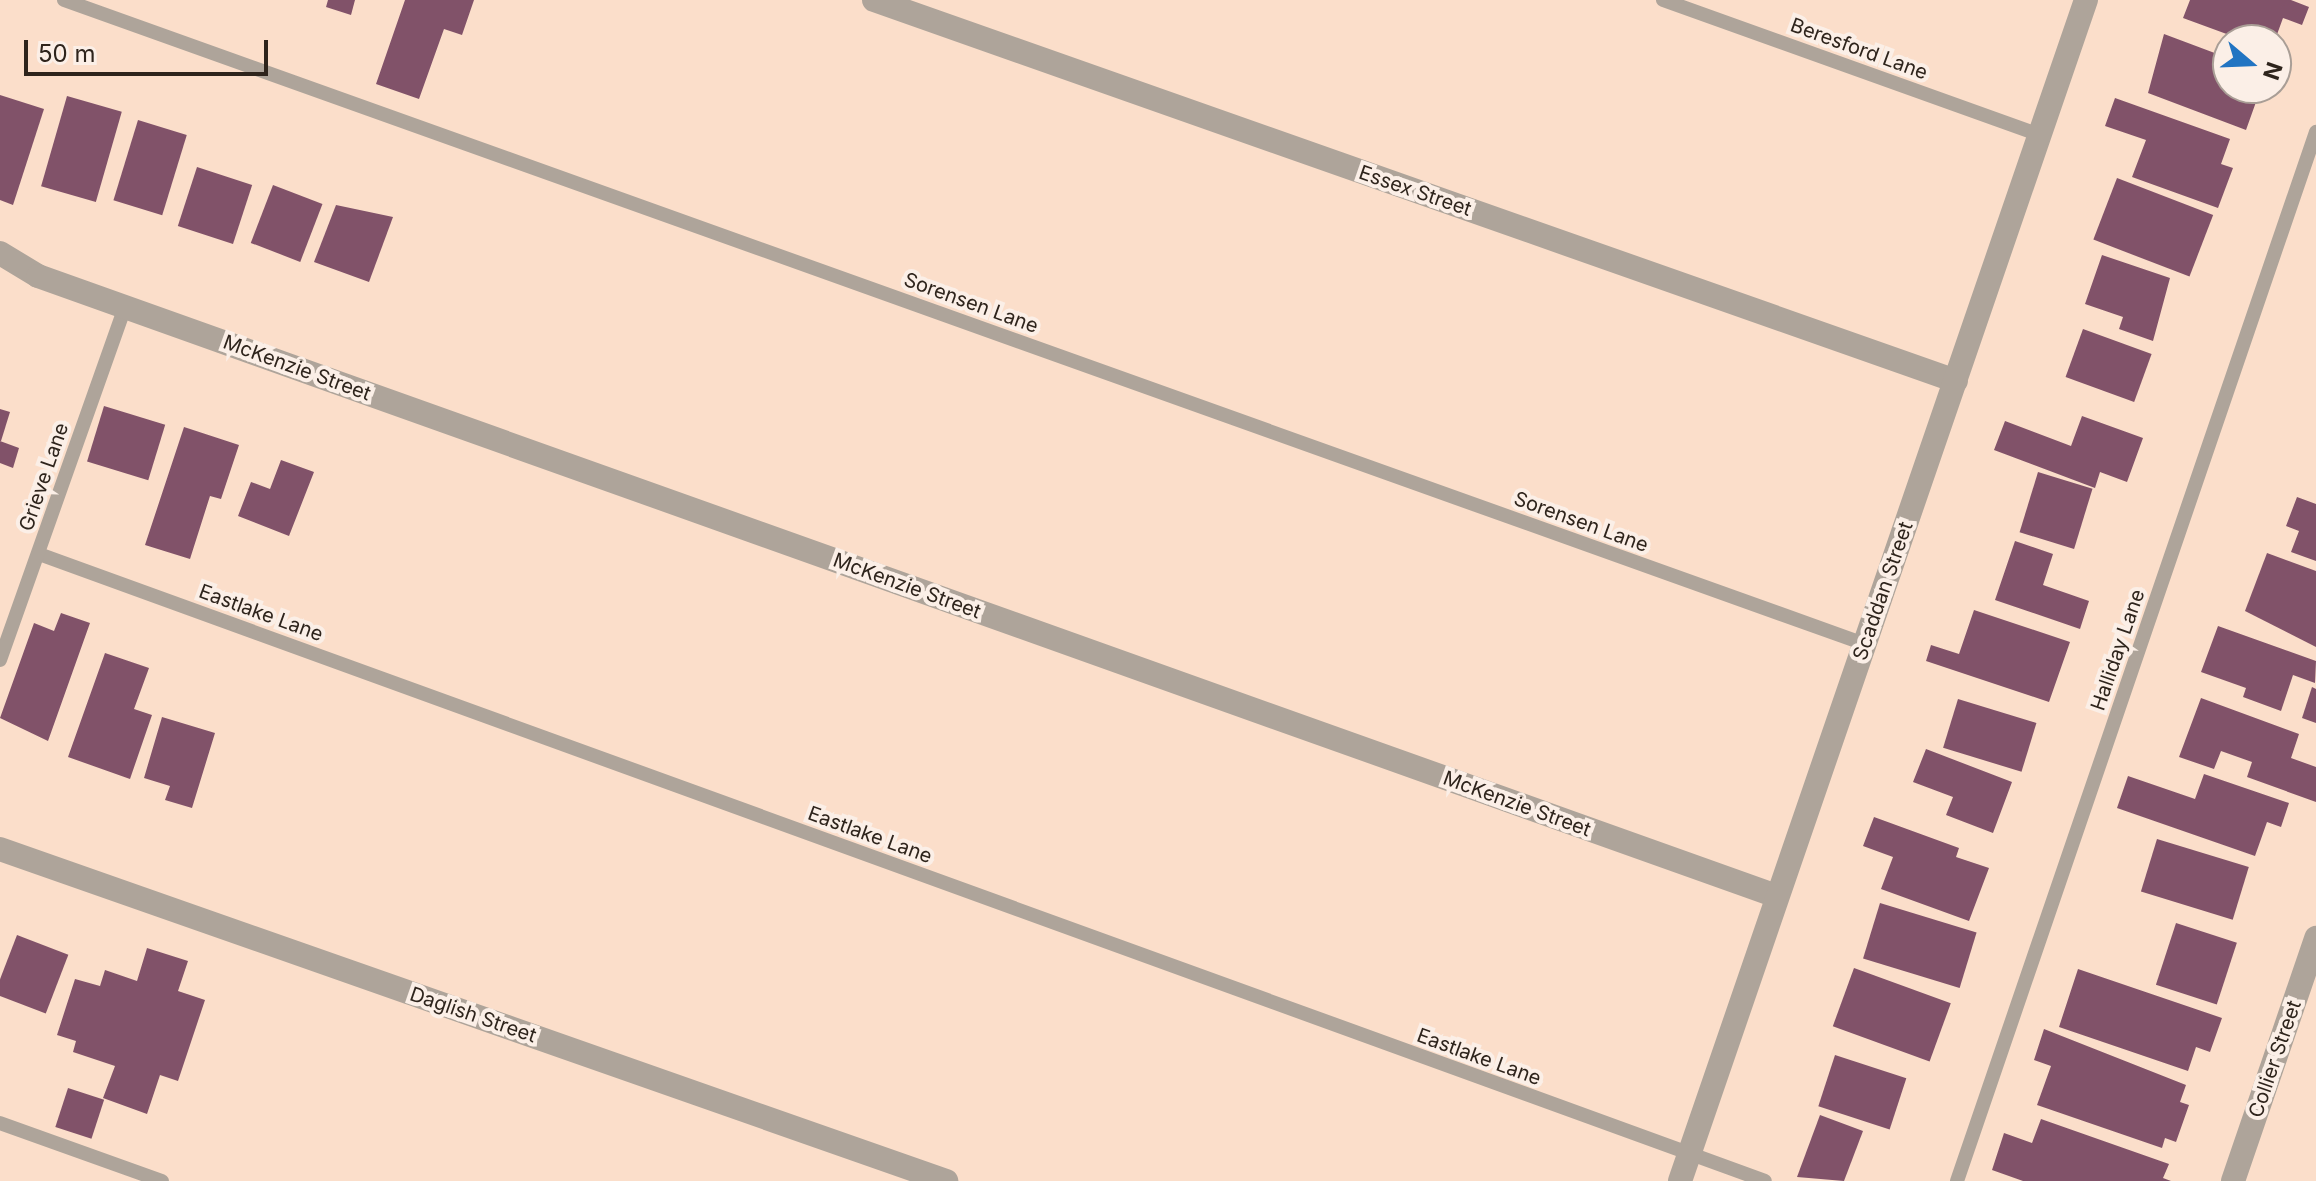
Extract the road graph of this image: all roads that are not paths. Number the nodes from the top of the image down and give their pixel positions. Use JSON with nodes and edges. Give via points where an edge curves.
{"nodes":[{"id":1,"x":64,"y":0,"type":"edge"},
{"id":2,"x":874,"y":0,"type":"edge"},
{"id":3,"x":1663,"y":0,"type":"edge"},
{"id":4,"x":2086,"y":0,"type":"edge"},
{"id":5,"x":2316,"y":132,"type":"edge"},
{"id":6,"x":2041,"y":135,"type":"junction"},
{"id":7,"x":0,"y":253,"type":"edge"},
{"id":8,"x":0,"y":273,"type":"edge"},
{"id":9,"x":38,"y":276,"type":"junction"},
{"id":10,"x":125,"y":307,"type":"junction"},
{"id":11,"x":1956,"y":381,"type":"junction"},
{"id":12,"x":39,"y":554,"type":"junction"},
{"id":13,"x":1865,"y":644,"type":"junction"},
{"id":14,"x":0,"y":660,"type":"edge"},
{"id":15,"x":0,"y":849,"type":"edge"},
{"id":16,"x":1776,"y":896,"type":"junction"},
{"id":17,"x":2316,"y":938,"type":"edge"},
{"id":18,"x":0,"y":1123,"type":"edge"},
{"id":19,"x":1688,"y":1154,"type":"junction"},
{"id":20,"x":162,"y":1181,"type":"edge"},
{"id":21,"x":946,"y":1181,"type":"edge"},
{"id":22,"x":1680,"y":1181,"type":"edge"},
{"id":23,"x":1765,"y":1181,"type":"edge"},
{"id":24,"x":1957,"y":1181,"type":"edge"},
{"id":25,"x":2233,"y":1181,"type":"edge"}],
"edges":[{"from":1,"to":13,"type":"lane","name":"Sorensen Lane"},
{"from":2,"to":11,"type":"street","name":"Essex Street"},
{"from":3,"to":6,"type":"lane","name":"Beresford Lane"},
{"from":4,"to":6,"type":"street","name":"Scaddan Street"},
{"from":5,"to":24,"type":"lane","name":"Halliday Lane"},
{"from":6,"to":11,"type":"street","name":"Scaddan Street"},
{"from":7,"to":9,"type":"street","name":"McKenzie Street"},
{"from":8,"to":9,"type":"street","name":"McKenzie Street"},
{"from":9,"to":10,"type":"street","name":"McKenzie Street"},
{"from":10,"to":12,"type":"lane","name":"Grieve Lane"},
{"from":10,"to":16,"type":"street","name":"McKenzie Street"},
{"from":11,"to":13,"type":"street","name":"Scaddan Street"},
{"from":12,"to":14,"type":"lane","name":"Grieve Lane"},
{"from":12,"to":19,"type":"lane","name":"Eastlake Lane"},
{"from":13,"to":16,"type":"street","name":"Scaddan Street"},
{"from":15,"to":21,"type":"street","name":"Daglish Street"},
{"from":16,"to":19,"type":"street","name":"Scaddan Street"},
{"from":17,"to":25,"type":"street","name":"Collier Street"},
{"from":18,"to":20,"type":"lane"},
{"from":19,"to":22,"type":"street","name":"Scaddan Street"},
{"from":19,"to":23,"type":"lane","name":"Eastlake Lane"}]}
